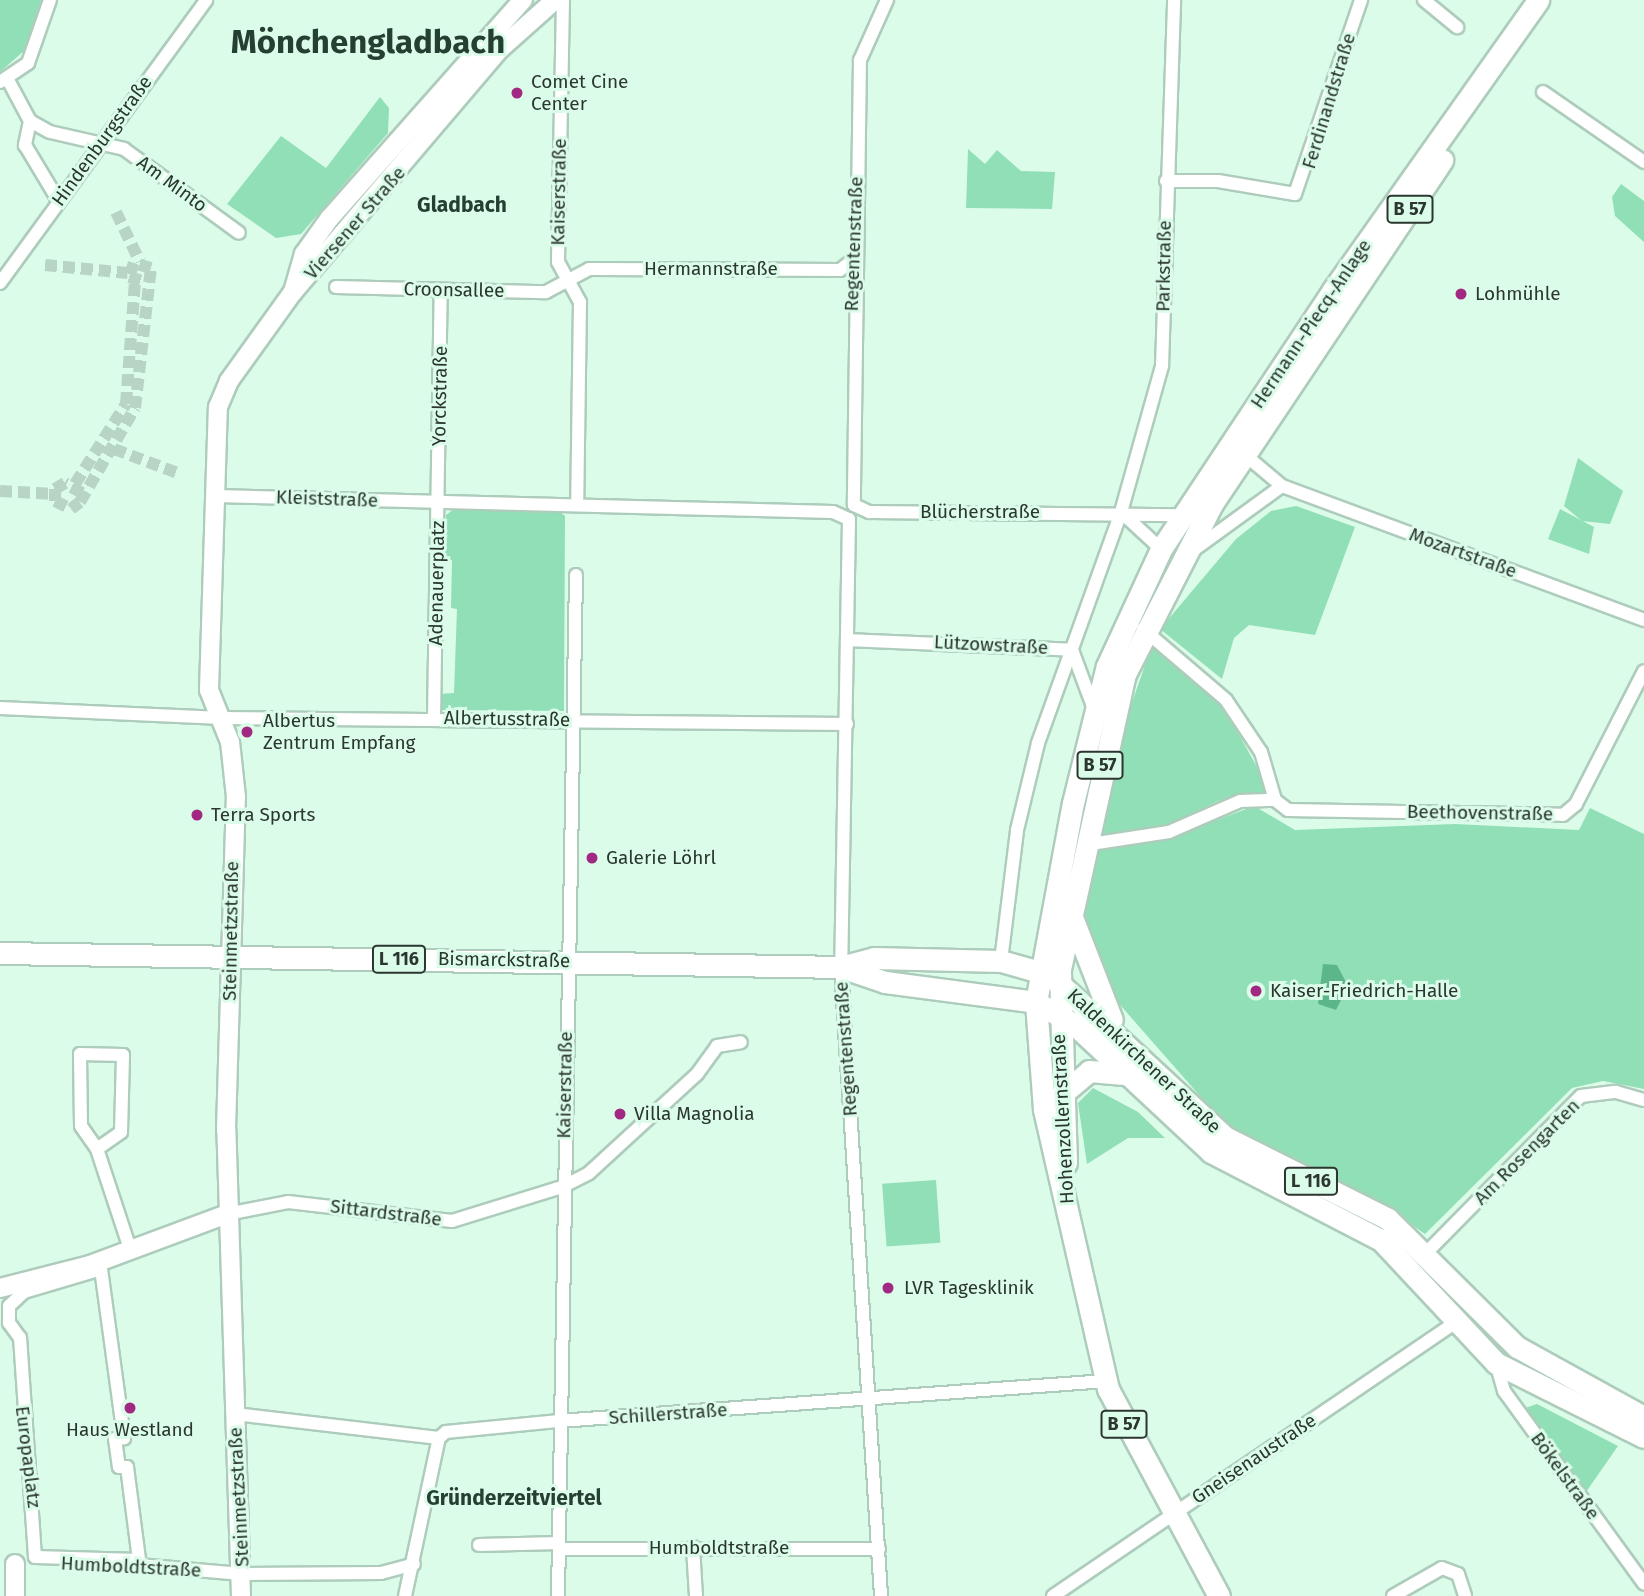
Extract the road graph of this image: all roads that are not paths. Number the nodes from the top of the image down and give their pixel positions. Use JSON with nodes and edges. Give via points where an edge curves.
{"nodes":[{"id":1,"x":50,"y":0,"type":"edge"},
{"id":2,"x":206,"y":0,"type":"edge"},
{"id":3,"x":523,"y":0,"type":"edge"},
{"id":4,"x":555,"y":0,"type":"edge"},
{"id":5,"x":564,"y":0,"type":"edge"},
{"id":6,"x":887,"y":0,"type":"edge"},
{"id":7,"x":1164,"y":0,"type":"edge"},
{"id":8,"x":1174,"y":0,"type":"edge"},
{"id":9,"x":1361,"y":0,"type":"edge"},
{"id":10,"x":1424,"y":0,"type":"edge"},
{"id":11,"x":1538,"y":0,"type":"edge"},
{"id":12,"x":1552,"y":0,"type":"edge"},
{"id":13,"x":1169,"y":15,"type":"junction"},
{"id":14,"x":1457,"y":27,"type":"dead end"},
{"id":15,"x":4,"y":81,"type":"edge"},
{"id":16,"x":1543,"y":92,"type":"dead end"},
{"id":17,"x":30,"y":121,"type":"junction"},
{"id":18,"x":102,"y":139,"type":"junction"},
{"id":19,"x":1644,"y":162,"type":"edge"},
{"id":20,"x":1166,"y":180,"type":"junction"},
{"id":21,"x":58,"y":200,"type":"junction"},
{"id":22,"x":239,"y":233,"type":"dead end"},
{"id":23,"x":853,"y":260,"type":"junction"},
{"id":24,"x":568,"y":280,"type":"junction"},
{"id":25,"x":0,"y":283,"type":"edge"},
{"id":26,"x":336,"y":287,"type":"dead end"},
{"id":27,"x":441,"y":290,"type":"junction"},
{"id":28,"x":293,"y":292,"type":"junction"},
{"id":29,"x":1245,"y":420,"type":"junction"},
{"id":30,"x":1244,"y":454,"type":"junction"},
{"id":31,"x":1282,"y":486,"type":"junction"},
{"id":32,"x":849,"y":494,"type":"joint"},
{"id":33,"x":216,"y":496,"type":"junction"},
{"id":34,"x":438,"y":502,"type":"junction"},
{"id":35,"x":577,"y":505,"type":"junction"},
{"id":36,"x":833,"y":512,"type":"joint"},
{"id":37,"x":1121,"y":512,"type":"junction"},
{"id":38,"x":1181,"y":515,"type":"junction"},
{"id":39,"x":1161,"y":549,"type":"junction"},
{"id":40,"x":1180,"y":561,"type":"junction"},
{"id":41,"x":576,"y":575,"type":"dead end"},
{"id":42,"x":1154,"y":608,"type":"junction"},
{"id":43,"x":1644,"y":620,"type":"edge"},
{"id":44,"x":1135,"y":627,"type":"junction"},
{"id":45,"x":847,"y":640,"type":"junction"},
{"id":46,"x":1072,"y":650,"type":"junction"},
{"id":47,"x":1644,"y":671,"type":"edge"},
{"id":48,"x":0,"y":708,"type":"edge"},
{"id":49,"x":1094,"y":709,"type":"junction"},
{"id":50,"x":222,"y":718,"type":"junction"},
{"id":51,"x":434,"y":718,"type":"junction"},
{"id":52,"x":571,"y":720,"type":"junction"},
{"id":53,"x":847,"y":724,"type":"junction"},
{"id":54,"x":1275,"y":800,"type":"junction"},
{"id":55,"x":1083,"y":845,"type":"junction"},
{"id":56,"x":1071,"y":914,"type":"junction"},
{"id":57,"x":0,"y":953,"type":"edge"},
{"id":58,"x":231,"y":956,"type":"junction"},
{"id":59,"x":568,"y":961,"type":"junction"},
{"id":60,"x":1000,"y":961,"type":"junction"},
{"id":61,"x":841,"y":967,"type":"junction"},
{"id":62,"x":1049,"y":976,"type":"junction"},
{"id":63,"x":1036,"y":1002,"type":"junction"},
{"id":64,"x":1058,"y":1013,"type":"junction"},
{"id":65,"x":1121,"y":1038,"type":"junction"},
{"id":66,"x":741,"y":1042,"type":"dead end"},
{"id":67,"x":1124,"y":1074,"type":"junction"},
{"id":68,"x":1062,"y":1094,"type":"junction"},
{"id":69,"x":1644,"y":1100,"type":"edge"},
{"id":70,"x":97,"y":1149,"type":"junction"},
{"id":71,"x":562,"y":1187,"type":"junction"},
{"id":72,"x":227,"y":1214,"type":"junction"},
{"id":73,"x":1070,"y":1235,"type":"junction"},
{"id":74,"x":129,"y":1246,"type":"junction"},
{"id":75,"x":1394,"y":1251,"type":"junction"},
{"id":76,"x":1427,"y":1252,"type":"junction"},
{"id":77,"x":25,"y":1287,"type":"junction"},
{"id":78,"x":0,"y":1288,"type":"edge"},
{"id":79,"x":1455,"y":1323,"type":"junction"},
{"id":80,"x":1501,"y":1334,"type":"junction"},
{"id":81,"x":1496,"y":1363,"type":"junction"},
{"id":82,"x":1106,"y":1381,"type":"junction"},
{"id":83,"x":869,"y":1401,"type":"junction"},
{"id":84,"x":235,"y":1414,"type":"junction"},
{"id":85,"x":1644,"y":1417,"type":"edge"},
{"id":86,"x":559,"y":1421,"type":"junction"},
{"id":87,"x":1644,"y":1437,"type":"edge"},
{"id":88,"x":439,"y":1438,"type":"junction"},
{"id":89,"x":1172,"y":1514,"type":"junction"},
{"id":90,"x":479,"y":1545,"type":"dead end"},
{"id":91,"x":559,"y":1546,"type":"junction"},
{"id":92,"x":693,"y":1547,"type":"junction"},
{"id":93,"x":878,"y":1549,"type":"junction"},
{"id":94,"x":15,"y":1564,"type":"joint"},
{"id":95,"x":414,"y":1564,"type":"junction"},
{"id":96,"x":242,"y":1574,"type":"junction"},
{"id":97,"x":1644,"y":1584,"type":"edge"},
{"id":98,"x":15,"y":1596,"type":"edge"},
{"id":99,"x":241,"y":1596,"type":"edge"},
{"id":100,"x":405,"y":1596,"type":"edge"},
{"id":101,"x":558,"y":1596,"type":"edge"},
{"id":102,"x":696,"y":1596,"type":"edge"},
{"id":103,"x":881,"y":1596,"type":"edge"},
{"id":104,"x":1053,"y":1596,"type":"edge"},
{"id":105,"x":1219,"y":1596,"type":"edge"},
{"id":106,"x":1393,"y":1596,"type":"edge"},
{"id":107,"x":1465,"y":1596,"type":"edge"}],
"edges":[{"from":1,"to":15,"type":"street","via":[[37,48]]},
{"from":2,"to":18,"type":"street","name":"Hindenburgstraße"},
{"from":3,"to":28,"type":"main road","name":"Viersener Straße","via":[[329,219],[304,254]]},
{"from":4,"to":28,"type":"main road","name":"Viersener Straße","via":[[500,49]]},
{"from":5,"to":24,"type":"street","name":"Kaiserstraße","via":[[558,262]]},
{"from":6,"to":23,"type":"street","name":"Regentenstraße","via":[[860,60]]},
{"from":7,"to":13,"type":"street","name":"Parkstraße"},
{"from":8,"to":13,"type":"street","name":"Parkstraße"},
{"from":9,"to":20,"type":"street","name":"Ferdinandstraße","via":[[1295,194],[1218,181]]},
{"from":10,"to":14,"type":"street"},
{"from":11,"to":29,"type":"main road","name":"Hermann-Piecq-Anlage","number":"B 57"},
{"from":12,"to":30,"type":"main road","name":"Hermann-Piecq-Anlage","number":"B 57"},
{"from":13,"to":20,"type":"street","name":"Parkstraße"},
{"from":15,"to":17,"type":"street"},
{"from":16,"to":19,"type":"street"},
{"from":17,"to":18,"type":"street","via":[[49,131]]},
{"from":17,"to":21,"type":"street","via":[[25,145]]},
{"from":18,"to":21,"type":"street","name":"Hindenburgstraße"},
{"from":18,"to":22,"type":"street","name":"Am Minto"},
{"from":20,"to":37,"type":"street","name":"Parkstraße","via":[[1162,366]]},
{"from":21,"to":25,"type":"street","name":"Hindenburgstraße"},
{"from":23,"to":24,"type":"street","name":"Hermannstraße","via":[[840,270],[589,269]]},
{"from":23,"to":32,"type":"street","name":"Regentenstraße"},
{"from":24,"to":27,"type":"street","name":"Croonsallee","via":[[545,292]]},
{"from":24,"to":35,"type":"street","name":"Kaiserstraße","via":[[580,302],[582,332]]},
{"from":26,"to":27,"type":"street","name":"Croonsallee"},
{"from":27,"to":34,"type":"street","name":"Yorckstraße"},
{"from":28,"to":33,"type":"main road","name":"Steinmetzstraße","via":[[222,393]]},
{"from":29,"to":30,"type":"main road"},
{"from":29,"to":38,"type":"main road","name":"Hermann-Piecq-Anlage","number":"B 57"},
{"from":30,"to":31,"type":"street","name":"Mozartstraße"},
{"from":30,"to":40,"type":"main road","name":"Hermann-Piecq-Anlage","number":"B 57"},
{"from":31,"to":40,"type":"street"},
{"from":31,"to":43,"type":"street","name":"Mozartstraße"},
{"from":32,"to":37,"type":"street","name":"Blücherstraße","via":[[857,507],[870,512]]},
{"from":33,"to":34,"type":"street","name":"Kleiststraße"},
{"from":33,"to":50,"type":"main road","name":"Steinmetzstraße","via":[[209,690]]},
{"from":34,"to":35,"type":"street","name":"Adenauerplatz"},
{"from":34,"to":51,"type":"street","name":"Adenauerplatz"},
{"from":35,"to":36,"type":"street","name":"Adenauerplatz"},
{"from":36,"to":45,"type":"street","name":"Regentenstraße","via":[[849,519]]},
{"from":37,"to":38,"type":"street","name":"Blücherstraße"},
{"from":37,"to":39,"type":"street"},
{"from":37,"to":46,"type":"street"},
{"from":38,"to":39,"type":"main road","name":"Hermann-Piecq-Anlage","number":"B 57"},
{"from":39,"to":42,"type":"main road"},
{"from":39,"to":44,"type":"main road","name":"Hermann-Piecq-Anlage","number":"B 57"},
{"from":40,"to":42,"type":"main road","name":"Hohenzollernstraße","number":"B 57"},
{"from":41,"to":52,"type":"street","name":"Kaiserstraße"},
{"from":42,"to":44,"type":"main road","name":"Hohenzollernstraße","number":"B 57"},
{"from":44,"to":49,"type":"main road","name":"Hohenzollernstraße","number":"B 57"},
{"from":44,"to":54,"type":"street","via":[[1226,700],[1261,752]]},
{"from":44,"to":55,"type":"main road","name":"Hohenzollernstraße","number":"B 57"},
{"from":45,"to":46,"type":"street","name":"Lützowstraße"},
{"from":45,"to":53,"type":"street","name":"Regentenstraße"},
{"from":46,"to":49,"type":"street","name":"Lützowstraße"},
{"from":46,"to":60,"type":"street","via":[[1038,743],[1017,830]]},
{"from":47,"to":54,"type":"street","name":"Beethovenstraße","via":[[1576,804],[1563,816],[1288,810]]},
{"from":48,"to":50,"type":"street","name":"Albertusstraße"},
{"from":49,"to":62,"type":"main road","name":"Hohenzollernstraße","number":"B 57"},
{"from":50,"to":51,"type":"street","name":"Albertusstraße"},
{"from":50,"to":58,"type":"main road","name":"Steinmetzstraße","via":[[236,797]]},
{"from":51,"to":52,"type":"street","name":"Albertusstraße"},
{"from":52,"to":53,"type":"street","name":"Albertusstraße"},
{"from":52,"to":59,"type":"street","name":"Kaiserstraße"},
{"from":53,"to":61,"type":"street","name":"Regentenstraße"},
{"from":54,"to":55,"type":"street","name":"Beethovenstraße","via":[[1240,802],[1168,832]]},
{"from":55,"to":56,"type":"main road","name":"Hohenzollernstraße","number":"B 57"},
{"from":56,"to":62,"type":"main road","name":"Hohenzollernstraße","number":"B 57"},
{"from":56,"to":65,"type":"main road","via":[[1091,978]]},
{"from":57,"to":58,"type":"main road","name":"Bismarckstraße","number":"L 116"},
{"from":58,"to":59,"type":"main road","name":"Bismarckstraße","number":"L 116"},
{"from":58,"to":72,"type":"main road","name":"Steinmetzstraße"},
{"from":59,"to":61,"type":"main road","name":"Bismarckstraße","number":"L 116"},
{"from":59,"to":71,"type":"street","name":"Kaiserstraße"},
{"from":60,"to":61,"type":"main road","name":"Bismarckstraße","number":"L 116","via":[[874,958]]},
{"from":60,"to":62,"type":"main road","name":"Bismarckstraße","number":"L 116"},
{"from":61,"to":63,"type":"main road","name":"Bismarckstraße","number":"L 116","via":[[885,982]]},
{"from":61,"to":83,"type":"street","name":"Regentenstraße"},
{"from":62,"to":63,"type":"main road","name":"Hohenzollernstraße","number":"B 57"},
{"from":62,"to":64,"type":"main road","name":"Hohenzollernstraße","number":"B 57"},
{"from":62,"to":65,"type":"main road","name":"Kaldenkirchener Straße","number":"L 116"},
{"from":63,"to":64,"type":"main road","name":"Bismarckstraße","number":"L 116"},
{"from":63,"to":73,"type":"main road","name":"Hohenzollernstraße","number":"B 57","via":[[1044,1109]]},
{"from":64,"to":67,"type":"main road","name":"Kaldenkirchener Straße","number":"L 116"},
{"from":64,"to":68,"type":"main road","name":"Hohenzollernstraße","number":"B 57"},
{"from":65,"to":76,"type":"main road","name":"Kaldenkirchener Straße","number":"L 116","via":[[1225,1137],[1388,1219]]},
{"from":66,"to":71,"type":"street","name":"Sittardstraße","via":[[717,1046],[696,1074],[589,1173]]},
{"from":67,"to":68,"type":"main road","via":[[1089,1071]]},
{"from":67,"to":75,"type":"main road","name":"Kaldenkirchener Straße","number":"L 116","via":[[1211,1152],[1340,1214]]},
{"from":68,"to":73,"type":"main road","name":"Hohenzollernstraße","number":"B 57"},
{"from":69,"to":76,"type":"street","name":"Am Rosengarten","via":[[1616,1092],[1581,1096]]},
{"from":70,"to":70,"type":"street","via":[[81,1126],[80,1054],[123,1055],[121,1132]]},
{"from":70,"to":74,"type":"street"},
{"from":71,"to":72,"type":"street","name":"Sittardstraße","via":[[452,1221],[288,1202]]},
{"from":71,"to":86,"type":"street","name":"Kaiserstraße"},
{"from":72,"to":74,"type":"main road","name":"Sittardstraße"},
{"from":72,"to":84,"type":"main road","name":"Steinmetzstraße"},
{"from":73,"to":82,"type":"main road","name":"Hohenzollernstraße","number":"B 57"},
{"from":74,"to":77,"type":"main road","name":"Sittardstraße"},
{"from":75,"to":76,"type":"main road"},
{"from":75,"to":79,"type":"main road","name":"Kaldenkirchener Straße","number":"L 116"},
{"from":76,"to":80,"type":"main road","name":"Kaldenkirchener Straße","number":"L 116"},
{"from":77,"to":77,"type":"street","name":"Europaplatz","via":[[101,1269],[124,1438],[116,1439],[118,1467],[127,1467],[139,1560],[32,1555],[36,1507],[20,1338],[8,1315],[11,1301]]},
{"from":77,"to":78,"type":"main road"},
{"from":79,"to":80,"type":"main road"},
{"from":79,"to":81,"type":"main road","name":"Kaldenkirchener Straße","number":"L 116"},
{"from":79,"to":89,"type":"street","name":"Gneisenaustraße"},
{"from":80,"to":85,"type":"main road","name":"Kaldenkirchener Straße","number":"L 116","via":[[1557,1373]]},
{"from":81,"to":87,"type":"main road","name":"Kaldenkirchener Straße","number":"L 116"},
{"from":81,"to":97,"type":"street","name":"Bökelstraße","via":[[1504,1391]]},
{"from":82,"to":83,"type":"street","name":"Schillerstraße"},
{"from":82,"to":89,"type":"main road","name":"Hohenzollernstraße","number":"B 57"},
{"from":83,"to":86,"type":"street","name":"Schillerstraße"},
{"from":83,"to":93,"type":"street","name":"Regentenstraße"},
{"from":84,"to":88,"type":"street","name":"Schillerstraße"},
{"from":84,"to":96,"type":"main road","name":"Steinmetzstraße"},
{"from":86,"to":88,"type":"street","name":"Schillerstraße"},
{"from":86,"to":91,"type":"street","name":"Kaiserstraße"},
{"from":88,"to":95,"type":"street"},
{"from":89,"to":104,"type":"street","name":"Gneisenaustraße"},
{"from":89,"to":105,"type":"main road","name":"Hohenzollernstraße","number":"B 57"},
{"from":90,"to":91,"type":"street","name":"Humboldtstraße"},
{"from":91,"to":92,"type":"street","name":"Humboldtstraße"},
{"from":91,"to":101,"type":"street","name":"Kaiserstraße"},
{"from":92,"to":93,"type":"street","name":"Humboldtstraße"},
{"from":92,"to":102,"type":"street"},
{"from":93,"to":103,"type":"street","name":"Regentenstraße"},
{"from":94,"to":96,"type":"street","name":"Humboldtstraße","via":[[123,1562]]},
{"from":94,"to":98,"type":"main road"},
{"from":95,"to":96,"type":"street","name":"Humboldtstraße","via":[[381,1573]]},
{"from":95,"to":100,"type":"street"},
{"from":96,"to":99,"type":"main road","name":"Steinmetzstraße"},
{"from":106,"to":107,"type":"street","via":[[1442,1568],[1458,1574]]}]}
